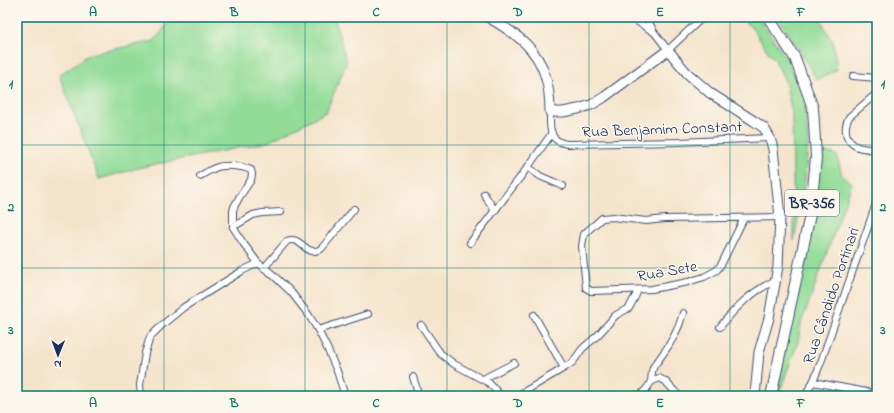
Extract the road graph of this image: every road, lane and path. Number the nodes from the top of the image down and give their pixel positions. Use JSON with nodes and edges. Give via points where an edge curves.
{"nodes":[{"id":1,"x":488,"y":17,"type":"edge"},
{"id":2,"x":630,"y":17,"type":"edge"},
{"id":3,"x":646,"y":17,"type":"edge"},
{"id":4,"x":703,"y":17,"type":"edge"},
{"id":5,"x":768,"y":17,"type":"edge"},
{"id":6,"x":654,"y":32,"type":"junction"},
{"id":7,"x":668,"y":50,"type":"junction"},
{"id":8,"x":853,"y":76,"type":"dead end"},
{"id":9,"x":877,"y":78,"type":"edge"},
{"id":10,"x":877,"y":93,"type":"edge"},
{"id":11,"x":550,"y":112,"type":"junction"},
{"id":12,"x":552,"y":133,"type":"junction"},
{"id":13,"x":770,"y":138,"type":"junction"},
{"id":14,"x":877,"y":150,"type":"edge"},
{"id":15,"x":528,"y":167,"type":"junction"},
{"id":16,"x":200,"y":176,"type":"dead end"},
{"id":17,"x":563,"y":186,"type":"dead end"},
{"id":18,"x":484,"y":194,"type":"dead end"},
{"id":19,"x":877,"y":202,"type":"edge"},
{"id":20,"x":354,"y":209,"type":"dead end"},
{"id":21,"x":495,"y":211,"type":"junction"},
{"id":22,"x":281,"y":212,"type":"dead end"},
{"id":23,"x":780,"y":217,"type":"junction"},
{"id":24,"x":744,"y":218,"type":"junction"},
{"id":25,"x":233,"y":227,"type":"junction"},
{"id":26,"x":470,"y":243,"type":"dead end"},
{"id":27,"x":258,"y":263,"type":"junction"},
{"id":28,"x":264,"y":268,"type":"junction"},
{"id":29,"x":776,"y":280,"type":"junction"},
{"id":30,"x":638,"y":290,"type":"junction"},
{"id":31,"x":683,"y":313,"type":"dead end"},
{"id":32,"x":368,"y":314,"type":"dead end"},
{"id":33,"x":534,"y":315,"type":"dead end"},
{"id":34,"x":421,"y":325,"type":"dead end"},
{"id":35,"x":720,"y":327,"type":"dead end"},
{"id":36,"x":318,"y":330,"type":"junction"},
{"id":37,"x":514,"y":363,"type":"dead end"},
{"id":38,"x":564,"y":368,"type":"junction"},
{"id":39,"x":413,"y":377,"type":"dead end"},
{"id":40,"x":482,"y":379,"type":"junction"},
{"id":41,"x":650,"y":382,"type":"junction"},
{"id":42,"x":813,"y":382,"type":"junction"},
{"id":43,"x":877,"y":394,"type":"edge"},
{"id":44,"x":141,"y":396,"type":"edge"},
{"id":45,"x":345,"y":396,"type":"edge"},
{"id":46,"x":419,"y":396,"type":"edge"},
{"id":47,"x":501,"y":396,"type":"edge"},
{"id":48,"x":517,"y":396,"type":"edge"},
{"id":49,"x":639,"y":396,"type":"edge"},
{"id":50,"x":678,"y":396,"type":"edge"},
{"id":51,"x":755,"y":396,"type":"edge"},
{"id":52,"x":771,"y":396,"type":"edge"},
{"id":53,"x":807,"y":396,"type":"edge"}],
"edges":[{"from":1,"to":11,"type":"street","via":[[534,52],[546,77]]},
{"from":2,"to":6,"type":"street"},
{"from":3,"to":6,"type":"street"},
{"from":4,"to":7,"type":"street"},
{"from":5,"to":52,"type":"main road","number":"BR-356","via":[[795,58],[813,108],[816,157],[811,210]]},
{"from":6,"to":7,"type":"street"},
{"from":7,"to":11,"type":"street","via":[[591,105],[563,112]]},
{"from":7,"to":13,"type":"street","via":[[700,85],[764,128]]},
{"from":8,"to":9,"type":"street"},
{"from":10,"to":14,"type":"street","via":[[853,113],[845,127],[847,137],[854,145]]},
{"from":11,"to":12,"type":"street"},
{"from":12,"to":13,"type":"street","name":"Rua Benjamim Constant","via":[[556,140],[563,143],[583,144]]},
{"from":12,"to":15,"type":"street"},
{"from":13,"to":23,"type":"street"},
{"from":15,"to":17,"type":"street","via":[[540,176]]},
{"from":15,"to":21,"type":"street"},
{"from":16,"to":25,"type":"street","via":[[222,166],[245,167],[251,170],[251,180],[234,207]]},
{"from":18,"to":21,"type":"street"},
{"from":19,"to":42,"type":"street","name":"Rua Cândido Portinari"},
{"from":20,"to":28,"type":"street","via":[[321,249],[310,251],[298,242],[290,240]]},
{"from":21,"to":26,"type":"street"},
{"from":22,"to":25,"type":"street","via":[[254,215]]},
{"from":23,"to":24,"type":"street"},
{"from":23,"to":29,"type":"street"},
{"from":24,"to":30,"type":"street","name":"Rua Sete","via":[[717,270],[688,282]]},
{"from":24,"to":30,"type":"street","name":"Rua Sete","via":[[646,221],[613,216],[602,218],[584,234],[582,246],[586,288],[591,291]]},
{"from":25,"to":27,"type":"street"},
{"from":27,"to":28,"type":"street"},
{"from":27,"to":44,"type":"street","via":[[184,307],[150,337],[144,353]]},
{"from":28,"to":36,"type":"street","via":[[291,292]]},
{"from":29,"to":35,"type":"street","via":[[748,297]]},
{"from":29,"to":51,"type":"street","via":[[759,352]]},
{"from":30,"to":38,"type":"street","via":[[629,308],[616,315],[582,349],[573,362]]},
{"from":31,"to":41,"type":"street","via":[[670,342],[651,372]]},
{"from":32,"to":36,"type":"street"},
{"from":33,"to":38,"type":"street"},
{"from":34,"to":40,"type":"street","via":[[441,354]]},
{"from":36,"to":45,"type":"street","via":[[337,371]]},
{"from":37,"to":40,"type":"street"},
{"from":38,"to":48,"type":"street"},
{"from":39,"to":46,"type":"street"},
{"from":40,"to":47,"type":"street"},
{"from":41,"to":49,"type":"street"},
{"from":41,"to":50,"type":"street","via":[[659,378],[665,381]]},
{"from":42,"to":43,"type":"street"},
{"from":42,"to":53,"type":"street","name":"Rua Cândido Portinari"}]}
